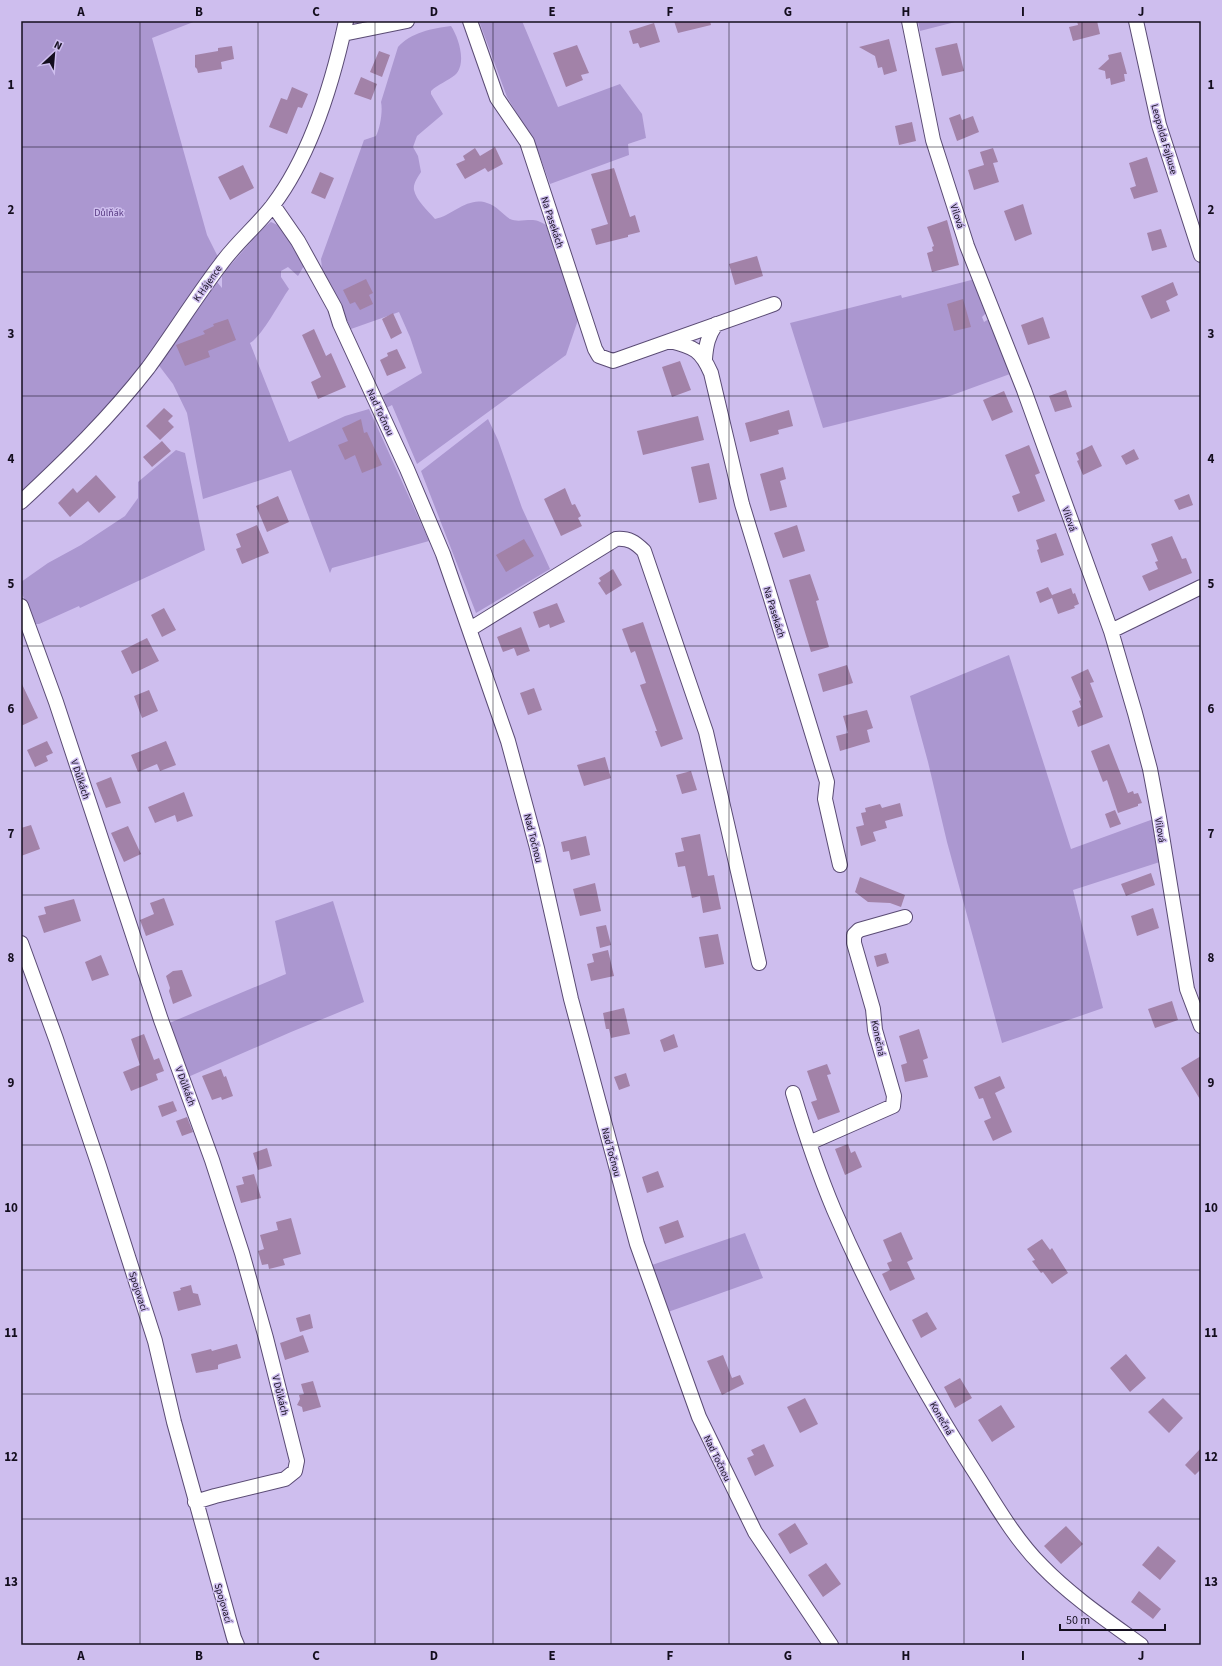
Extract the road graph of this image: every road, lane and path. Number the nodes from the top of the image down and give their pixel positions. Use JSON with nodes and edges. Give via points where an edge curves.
{"nodes":[{"id":1,"x":407,"y":21,"type":"edge"},
{"id":2,"x":470,"y":21,"type":"edge"},
{"id":3,"x":909,"y":21,"type":"edge"},
{"id":4,"x":1136,"y":21,"type":"edge"},
{"id":5,"x":345,"y":28,"type":"edge"},
{"id":6,"x":273,"y":205,"type":"junction"},
{"id":7,"x":1201,"y":255,"type":"edge"},
{"id":8,"x":774,"y":304,"type":"dead end"},
{"id":9,"x":716,"y":324,"type":"junction"},
{"id":10,"x":670,"y":341,"type":"junction"},
{"id":11,"x":705,"y":359,"type":"junction"},
{"id":12,"x":21,"y":502,"type":"edge"},
{"id":13,"x":1201,"y":587,"type":"edge"},
{"id":14,"x":21,"y":606,"type":"edge"},
{"id":15,"x":470,"y":629,"type":"junction"},
{"id":16,"x":1111,"y":631,"type":"junction"},
{"id":17,"x":840,"y":865,"type":"dead end"},
{"id":18,"x":905,"y":917,"type":"dead end"},
{"id":19,"x":21,"y":943,"type":"edge"},
{"id":20,"x":759,"y":963,"type":"dead end"},
{"id":21,"x":1201,"y":1026,"type":"edge"},
{"id":22,"x":793,"y":1093,"type":"dead end"},
{"id":23,"x":809,"y":1143,"type":"junction"},
{"id":24,"x":195,"y":1502,"type":"junction"},
{"id":25,"x":237,"y":1645,"type":"edge"},
{"id":26,"x":831,"y":1645,"type":"edge"},
{"id":27,"x":1141,"y":1645,"type":"edge"}],
"edges":[{"from":1,"to":5,"type":"street"},
{"from":2,"to":10,"type":"street","name":"Na Pasekách","via":[[497,98],[527,142],[599,356],[613,361]]},
{"from":3,"to":16,"type":"street","name":"Vilová","via":[[933,140],[967,246],[1024,390]]},
{"from":4,"to":7,"type":"street","name":"Leopolda Fajkuse","via":[[1159,125]]},
{"from":5,"to":6,"type":"street","name":"K Hájence","via":[[336,68],[310,138],[294,172]]},
{"from":6,"to":12,"type":"street","name":"K Hájence","via":[[221,263],[148,367],[104,420]]},
{"from":6,"to":15,"type":"street","name":"Nad Točnou","via":[[298,241],[335,308],[443,554]]},
{"from":8,"to":9,"type":"street","name":"Na Pasekách"},
{"from":9,"to":10,"type":"street","name":"Na Pasekách"},
{"from":9,"to":11,"type":"street","name":"Na Pasekách","via":[[709,334]]},
{"from":10,"to":11,"type":"street","name":"Na Pasekách","via":[[689,345]]},
{"from":11,"to":17,"type":"street","name":"Na Pasekách","via":[[711,373],[742,504],[827,782],[825,799]]},
{"from":13,"to":16,"type":"street"},
{"from":14,"to":24,"type":"street","name":"V Důlkách","via":[[56,702],[161,1020],[236,1231],[298,1461],[295,1471],[285,1479]]},
{"from":15,"to":20,"type":"street","via":[[616,539],[626,538],[644,551],[706,732]]},
{"from":15,"to":26,"type":"street","name":"Nad Točnou","via":[[508,741],[571,998],[642,1258],[699,1417],[719,1462],[755,1532]]},
{"from":16,"to":21,"type":"street","name":"Vilová","via":[[1150,769],[1187,989]]},
{"from":18,"to":23,"type":"street","name":"Konečná","via":[[859,930],[854,935],[873,1009],[875,1030],[894,1096],[893,1106]]},
{"from":19,"to":24,"type":"street","name":"Spojovací","via":[[99,1166],[155,1341]]},
{"from":22,"to":23,"type":"street","name":"Konečná"},
{"from":23,"to":27,"type":"street","name":"Konečná","via":[[834,1210],[885,1318],[958,1445],[1012,1530],[1041,1566],[1060,1583]]},
{"from":24,"to":25,"type":"street","name":"Spojovací"}]}
